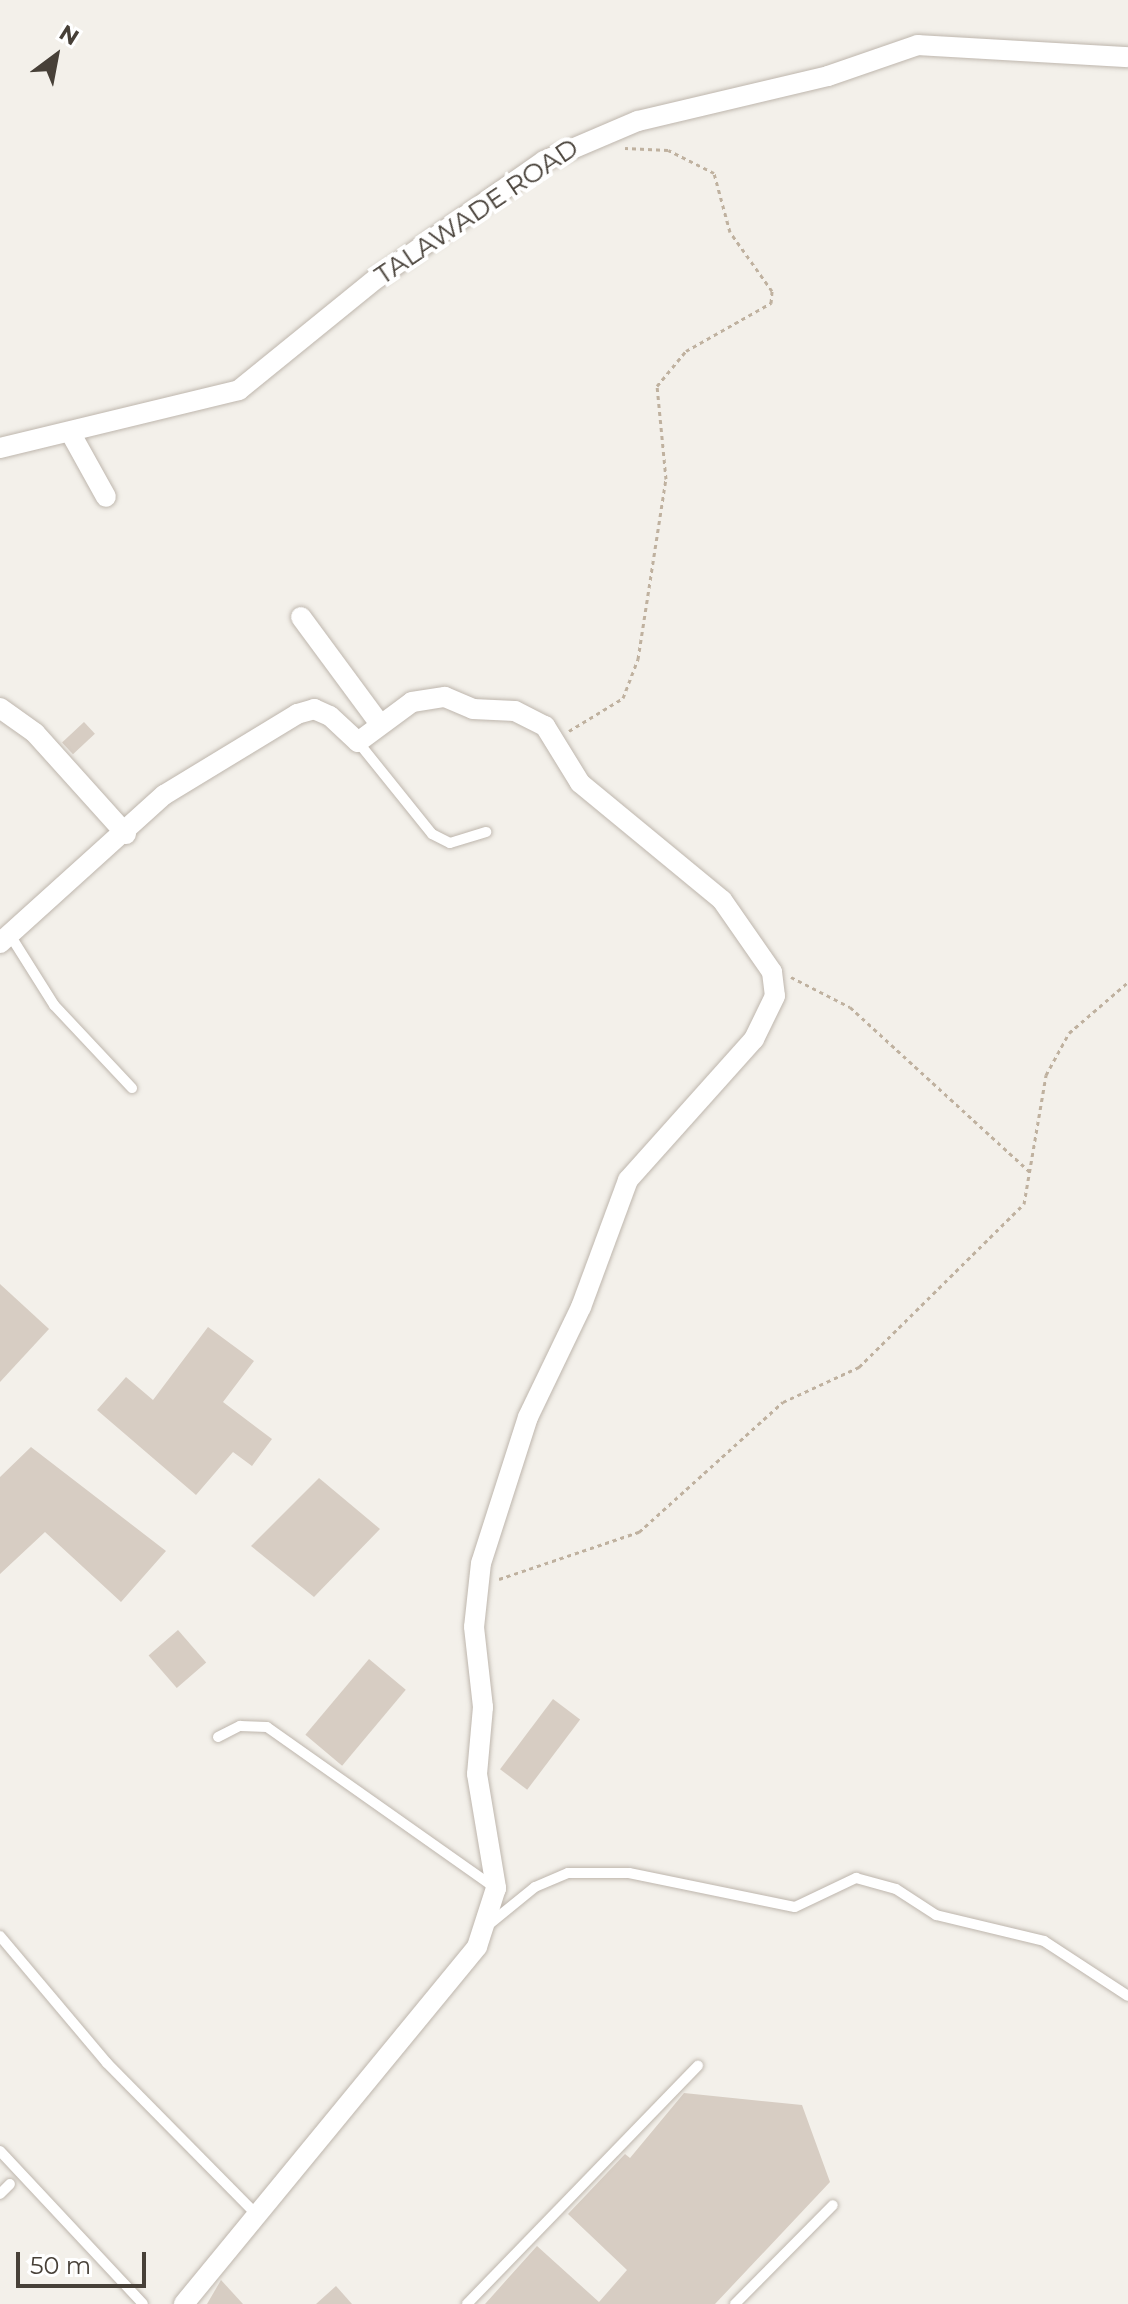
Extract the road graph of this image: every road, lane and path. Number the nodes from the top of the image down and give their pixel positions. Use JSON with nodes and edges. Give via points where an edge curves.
{"nodes":[{"id":1,"x":1128,"y":57,"type":"edge"},
{"id":2,"x":586,"y":139,"type":"junction"},
{"id":3,"x":70,"y":432,"type":"junction"},
{"id":4,"x":0,"y":448,"type":"edge"},
{"id":5,"x":106,"y":497,"type":"dead end"},
{"id":6,"x":301,"y":617,"type":"dead end"},
{"id":7,"x":0,"y":708,"type":"edge"},
{"id":8,"x":380,"y":724,"type":"junction"},
{"id":9,"x":554,"y":736,"type":"junction"},
{"id":10,"x":358,"y":742,"type":"junction"},
{"id":11,"x":486,"y":832,"type":"dead end"},
{"id":12,"x":126,"y":834,"type":"junction"},
{"id":13,"x":5,"y":939,"type":"edge"},
{"id":14,"x":772,"y":972,"type":"junction"},
{"id":15,"x":1128,"y":982,"type":"edge"},
{"id":16,"x":132,"y":1088,"type":"dead end"},
{"id":17,"x":1030,"y":1172,"type":"junction"},
{"id":18,"x":479,"y":1608,"type":"junction"},
{"id":19,"x":218,"y":1737,"type":"dead end"},
{"id":20,"x":496,"y":1888,"type":"junction"},
{"id":21,"x":485,"y":1927,"type":"junction"},
{"id":22,"x":0,"y":1936,"type":"edge"},
{"id":23,"x":1128,"y":1996,"type":"edge"},
{"id":24,"x":698,"y":2066,"type":"dead end"},
{"id":25,"x":0,"y":2151,"type":"edge"},
{"id":26,"x":10,"y":2184,"type":"dead end"},
{"id":27,"x":0,"y":2194,"type":"edge"},
{"id":28,"x":833,"y":2205,"type":"dead end"},
{"id":29,"x":261,"y":2219,"type":"junction"},
{"id":30,"x":143,"y":2304,"type":"edge"},
{"id":31,"x":184,"y":2304,"type":"edge"},
{"id":32,"x":467,"y":2304,"type":"edge"},
{"id":33,"x":735,"y":2304,"type":"edge"}],
"edges":[{"from":1,"to":2,"type":"street","name":"TALAWADE ROAD","via":[[918,45]]},
{"from":2,"to":3,"type":"street","name":"TALAWADE ROAD","via":[[377,278],[239,390]]},
{"from":2,"to":9,"type":"path","via":[[668,150],[714,173],[730,232],[772,291],[758,315],[686,351],[662,376],[655,413],[666,479],[633,680],[604,714]]},
{"from":3,"to":4,"type":"street","name":"TALAWADE ROAD"},
{"from":3,"to":5,"type":"street"},
{"from":6,"to":8,"type":"street"},
{"from":7,"to":12,"type":"street","via":[[35,733]]},
{"from":8,"to":9,"type":"street","via":[[412,702],[445,697],[473,709],[515,711]]},
{"from":8,"to":10,"type":"street"},
{"from":9,"to":14,"type":"street","via":[[580,783],[722,900]]},
{"from":10,"to":11,"type":"lane","via":[[432,834],[450,843]]},
{"from":10,"to":12,"type":"street","via":[[330,716],[314,709],[297,714],[164,795]]},
{"from":12,"to":13,"type":"street"},
{"from":13,"to":16,"type":"lane","via":[[54,1005]]},
{"from":14,"to":17,"type":"path","via":[[850,1007]]},
{"from":14,"to":18,"type":"street","via":[[775,996],[754,1039],[628,1180],[581,1307],[528,1417],[481,1563]]},
{"from":15,"to":17,"type":"path","via":[[1087,1014],[1056,1055],[1036,1118]]},
{"from":17,"to":18,"type":"path","via":[[1024,1204],[859,1367],[783,1402],[639,1532],[500,1578]]},
{"from":18,"to":20,"type":"street","via":[[477,1787]]},
{"from":19,"to":20,"type":"lane","via":[[240,1726],[267,1727]]},
{"from":20,"to":21,"type":"street"},
{"from":21,"to":23,"type":"lane","via":[[535,1887],[568,1873],[629,1873],[795,1907],[856,1878],[896,1889],[936,1915],[1044,1941]]},
{"from":21,"to":29,"type":"street","via":[[477,1947]]},
{"from":22,"to":29,"type":"lane","via":[[107,2063]]},
{"from":24,"to":32,"type":"lane"},
{"from":25,"to":30,"type":"lane"},
{"from":26,"to":27,"type":"lane"},
{"from":28,"to":33,"type":"lane"},
{"from":29,"to":31,"type":"street"}]}
